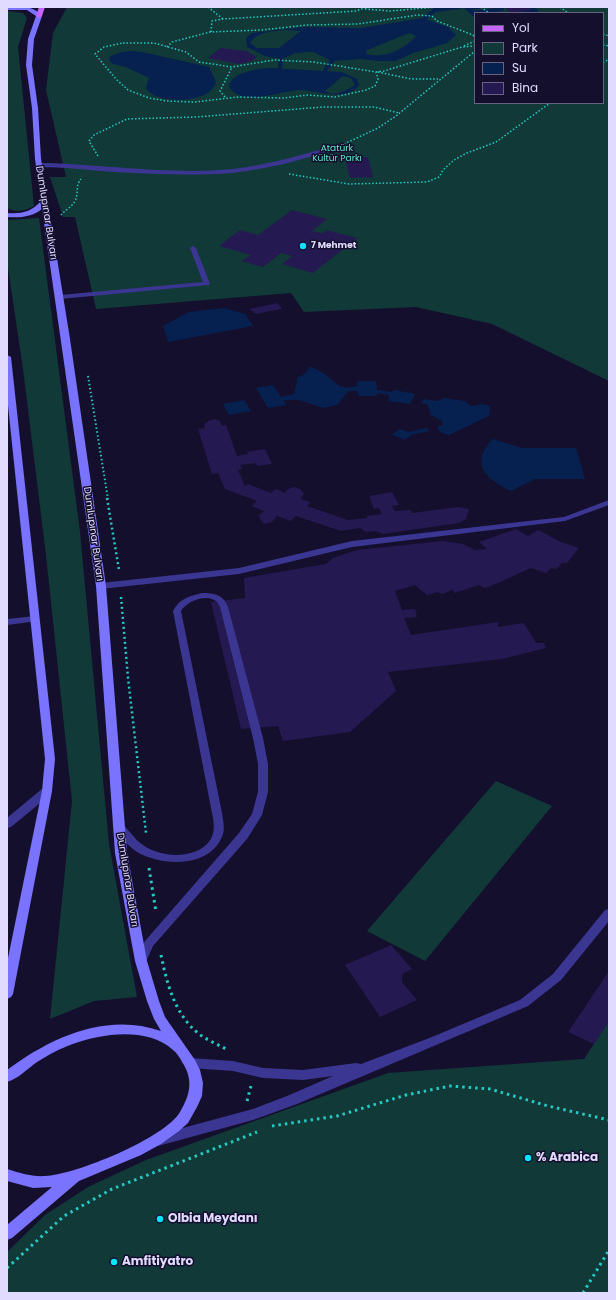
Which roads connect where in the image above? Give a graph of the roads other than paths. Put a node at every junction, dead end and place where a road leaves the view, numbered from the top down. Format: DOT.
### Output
graph roads {
  1 [pos="42,7"];
  2 [pos="7,8"];
  3 [pos="39,16"];
  4 [pos="334,148"];
  5 [pos="38,166"];
  6 [pos="43,203"];
  7 [pos="7,215"];
  8 [pos="193,248"];
  9 [pos="60,297"];
  10 [pos="7,357"];
  11 [pos="609,502"];
  12 [pos="100,586"];
  13 [pos="35,619"];
  14 [pos="7,622"];
  15 [pos="47,791"];
  16 [pos="7,824"];
  17 [pos="119,828"];
  18 [pos="609,913"];
  19 [pos="141,961"];
  20 [pos="7,994"];
  21 [pos="178,1046"];
  22 [pos="190,1063"];
  23 [pos="368,1067"];
  24 [pos="7,1077"];
  25 [pos="154,1141"];
  26 [pos="7,1176"];
  27 [pos="75,1178"];
  28 [pos="7,1234"];
  1 -- 3 [label="main road"];
  2 -- 3 [label="main road"];
  3 -- 5 [label="main road, Dumlupınar Bulvarı"];
  4 -- 5 [label="lane"];
  5 -- 6 [label="main road, Dumlupınar Bulvarı"];
  6 -- 7 [label="main road"];
  6 -- 9 [label="main road, Dumlupınar Bulvarı"];
  8 -- 9 [label="lane"];
  9 -- 12 [label="main road, Dumlupınar Bulvarı"];
  10 -- 13 [label="main road"];
  11 -- 12 [label="lane"];
  12 -- 17 [label="main road, Dumlupınar Bulvarı"];
  13 -- 14 [label="lane"];
  13 -- 15 [label="main road"];
  15 -- 16 [label="street"];
  15 -- 20 [label="main road"];
  17 -- 19 [label="main road, Dumlupınar Bulvarı"];
  17 -- 19 [label="lane"];
  18 -- 23 [label="street"];
  19 -- 21 [label="main road, Dumlupınar Bulvarı"];
  21 -- 22 [label="main road, Dumlupınar Bulvarı"];
  21 -- 24 [label="main road"];
  22 -- 23 [label="street"];
  22 -- 25 [label="main road, Dumlupınar Bulvarı"];
  23 -- 25 [label="street"];
  25 -- 27 [label="main road, Dumlupınar Bulvarı"];
  26 -- 27 [label="main road"];
  27 -- 28 [label="main road"];
}
